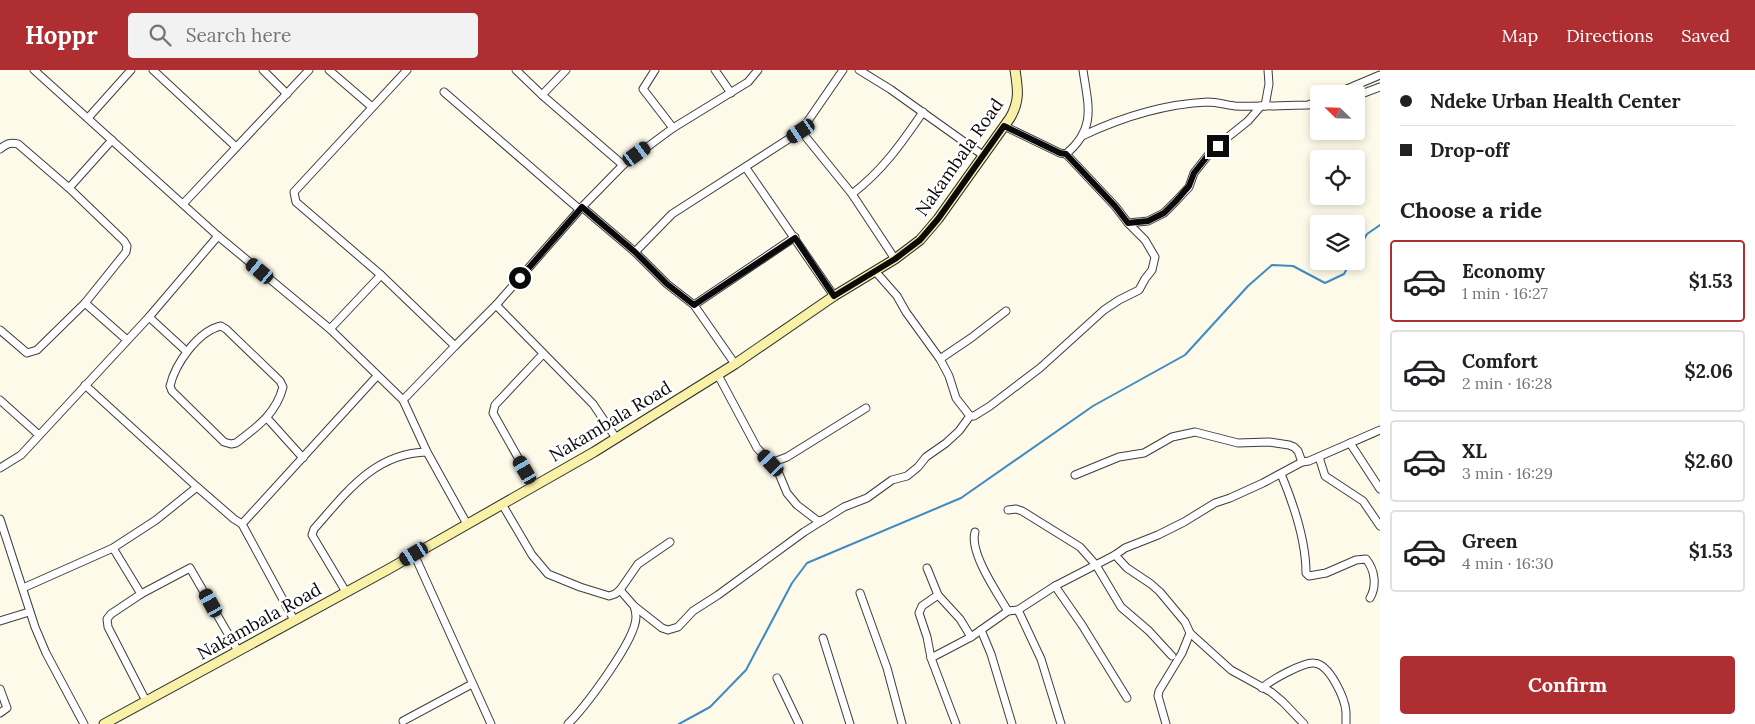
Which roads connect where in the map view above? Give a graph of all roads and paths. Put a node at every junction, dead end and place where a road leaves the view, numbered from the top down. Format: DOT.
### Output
graph roads {
  1 [pos="34,70"];
  2 [pos="132,70"];
  3 [pos="153,70"];
  4 [pos="263,70"];
  5 [pos="309,70"];
  6 [pos="329,70"];
  7 [pos="407,70"];
  8 [pos="516,70"];
  9 [pos="566,70"];
  10 [pos="655,70"];
  11 [pos="715,70"];
  12 [pos="758,70"];
  13 [pos="843,70"];
  14 [pos="859,70"];
  15 [pos="1015,70"];
  16 [pos="1083,70"];
  17 [pos="1268,70"];
  18 [pos="1380,75"];
  19 [pos="1356,85"];
  20 [pos="1380,87"];
  21 [pos="444,92"];
  22 [pos="731,93"];
  23 [pos="1365,93"];
  24 [pos="288,94"];
  25 [pos="542,95"];
  26 [pos="1310,104"];
  27 [pos="1263,106"];
  28 [pos="372,107"];
  29 [pos="923,112"];
  30 [pos="88,118"];
  31 [pos="1004,126"];
  32 [pos="673,128"];
  33 [pos="801,131"];
  34 [pos="1082,136"];
  35 [pos="112,140"];
  36 [pos="236,147"];
  37 [pos="0,149"];
  38 [pos="1066,154"];
  39 [pos="984,156"];
  40 [pos="623,165"];
  41 [pos="746,168"];
  42 [pos="69,188"];
  43 [pos="852,194"];
  44 [pos="183,204"];
  45 [pos="581,208"];
  46 [pos="1128,223"];
  47 [pos="218,236"];
  48 [pos="795,238"];
  49 [pos="635,252"];
  50 [pos="895,259"];
  51 [pos="875,271"];
  52 [pos="381,275"];
  53 [pos="834,296"];
  54 [pos="85,303"];
  55 [pos="496,305"];
  56 [pos="694,305"];
  57 [pos="1006,311"];
  58 [pos="149,317"];
  59 [pos="330,329"];
  60 [pos="0,330"];
  61 [pos="127,340"];
  62 [pos="455,346"];
  63 [pos="186,351"];
  64 [pos="544,354"];
  65 [pos="940,359"];
  66 [pos="735,364"];
  67 [pos="718,375"];
  68 [pos="377,376"];
  69 [pos="85,385"];
  70 [pos="0,400"];
  71 [pos="403,400"];
  72 [pos="866,408"];
  73 [pos="970,416"];
  74 [pos="268,418"];
  75 [pos="1380,430"];
  76 [pos="39,435"];
  77 [pos="616,438"];
  78 [pos="1350,443"];
  79 [pos="427,452"];
  80 [pos="1319,456"];
  81 [pos="303,458"];
  82 [pos="1302,462"];
  83 [pos="771,463"];
  84 [pos="0,468"];
  85 [pos="1281,474"];
  86 [pos="1075,475"];
  87 [pos="534,486"];
  88 [pos="197,487"];
  89 [pos="1380,489"];
  90 [pos="502,504"];
  91 [pos="1008,510"];
  92 [pos="0,519"];
  93 [pos="823,520"];
  94 [pos="242,524"];
  95 [pos="467,524"];
  96 [pos="1380,526"];
  97 [pos="975,532"];
  98 [pos="670,542"];
  99 [pos="113,548"];
  100 [pos="414,554"];
  101 [pos="1115,555"];
  102 [pos="1096,565"];
  103 [pos="927,568"];
  104 [pos="1055,586"];
  105 [pos="23,588"];
  106 [pos="620,590"];
  107 [pos="346,592"];
  108 [pos="860,593"];
  109 [pos="141,594"];
  110 [pos="938,595"];
  111 [pos="1370,598"];
  112 [pos="634,606"];
  113 [pos="1018,610"];
  114 [pos="1008,611"];
  115 [pos="29,612"];
  116 [pos="294,620"];
  117 [pos="0,622"];
  118 [pos="981,630"];
  119 [pos="1190,633"];
  120 [pos="971,637"];
  121 [pos="823,638"];
  122 [pos="238,651"];
  123 [pos="1172,656"];
  124 [pos="931,658"];
  125 [pos="777,678"];
  126 [pos="472,684"];
  127 [pos="1262,688"];
  128 [pos="0,689"];
  129 [pos="1127,698"];
  130 [pos="146,701"];
  131 [pos="0,713"];
  132 [pos="403,721"];
  133 [pos="84,724"];
  134 [pos="104,724"];
  135 [pos="491,724"];
  136 [pos="568,724"];
  137 [pos="799,724"];
  138 [pos="850,724"];
  139 [pos="902,724"];
  140 [pos="956,724"];
  141 [pos="1012,724"];
  142 [pos="1062,724"];
  143 [pos="1166,724"];
  144 [pos="1304,724"];
  145 [pos="1346,724"];
  1 -- 30 [label="street"];
  2 -- 30 [label="street"];
  3 -- 36 [label="street"];
  4 -- 24 [label="street"];
  5 -- 24 [label="street"];
  6 -- 28 [label="street"];
  7 -- 28 [label="street"];
  8 -- 25 [label="street"];
  9 -- 25 [label="street"];
  10 -- 32 [label="street"];
  11 -- 22 [label="street"];
  12 -- 22 [label="street"];
  13 -- 33 [label="street"];
  14 -- 29 [label="street"];
  15 -- 31 [label="main road, Nakambala Road"];
  16 -- 34 [label="street"];
  17 -- 27 [label="street"];
  18 -- 19 [label="street"];
  20 -- 23 [label="street"];
  21 -- 45 [label="street"];
  22 -- 32 [label="street"];
  24 -- 36 [label="street"];
  25 -- 40 [label="street"];
  26 -- 27 [label="street"];
  27 -- 34 [label="street"];
  27 -- 46 [label="street"];
  28 -- 52 [label="street"];
  29 -- 39 [label="street"];
  29 -- 43 [label="street"];
  30 -- 35 [label="street"];
  31 -- 38 [label="street"];
  31 -- 39 [label="main road, Nakambala Road"];
  32 -- 40 [label="street"];
  33 -- 41 [label="street"];
  33 -- 43 [label="street"];
  34 -- 38 [label="street"];
  35 -- 42 [label="street"];
  35 -- 44 [label="street"];
  36 -- 44 [label="street"];
  37 -- 42 [label="street"];
  38 -- 46 [label="street"];
  39 -- 50 [label="main road, Nakambala Road"];
  40 -- 45 [label="street"];
  41 -- 48 [label="street"];
  41 -- 49 [label="street"];
  42 -- 54 [label="street"];
  43 -- 50 [label="street"];
  44 -- 47 [label="street"];
  45 -- 49 [label="street"];
  45 -- 55 [label="street"];
  46 -- 73 [label="street"];
  47 -- 58 [label="street"];
  47 -- 59 [label="street"];
  48 -- 53 [label="street"];
  48 -- 56 [label="street"];
  49 -- 56 [label="street"];
  50 -- 51 [label="main road, Nakambala Road"];
  51 -- 53 [label="main road, Nakambala Road"];
  51 -- 65 [label="street"];
  52 -- 59 [label="street"];
  52 -- 62 [label="street"];
  53 -- 66 [label="main road, Nakambala Road"];
  54 -- 60 [label="street"];
  54 -- 61 [label="street"];
  55 -- 62 [label="street"];
  55 -- 64 [label="street"];
  56 -- 66 [label="street"];
  57 -- 65 [label="street"];
  58 -- 61 [label="street"];
  58 -- 63 [label="street"];
  59 -- 68 [label="street"];
  61 -- 69 [label="street"];
  62 -- 71 [label="street"];
  63 -- 74 [label="street"];
  63 -- 74 [label="street"];
  64 -- 77 [label="street"];
  64 -- 87 [label="street"];
  65 -- 73 [label="street"];
  66 -- 67 [label="main road, Nakambala Road"];
  67 -- 77 [label="main road, Nakambala Road"];
  67 -- 83 [label="street"];
  68 -- 71 [label="street"];
  68 -- 81 [label="street"];
  69 -- 76 [label="street"];
  69 -- 88 [label="street"];
  70 -- 76 [label="street"];
  71 -- 79 [label="street"];
  72 -- 83 [label="street"];
  73 -- 93 [label="street"];
  74 -- 81 [label="street"];
  75 -- 78 [label="street"];
  76 -- 84 [label="street"];
  77 -- 87 [label="main road, Nakambala Road"];
  78 -- 80 [label="street"];
  78 -- 89 [label="street"];
  79 -- 95 [label="street"];
  79 -- 107 [label="street"];
  80 -- 82 [label="street"];
  80 -- 96 [label="street"];
  81 -- 94 [label="street"];
  82 -- 85 [label="street"];
  82 -- 86 [label="street"];
  83 -- 93 [label="street"];
  85 -- 101 [label="street"];
  85 -- 111 [label="street"];
  87 -- 90 [label="main road, Nakambala Road"];
  88 -- 94 [label="street"];
  88 -- 99 [label="street"];
  90 -- 95 [label="main road, Nakambala Road"];
  90 -- 106 [label="street"];
  91 -- 102 [label="street"];
  92 -- 105 [label="street"];
  93 -- 112 [label="street"];
  94 -- 116 [label="street"];
  95 -- 100 [label="main road, Nakambala Road"];
  97 -- 114 [label="street"];
  98 -- 106 [label="street"];
  99 -- 105 [label="street"];
  99 -- 109 [label="street"];
  100 -- 107 [label="main road, Nakambala Road"];
  100 -- 126 [label="street"];
  101 -- 102 [label="street"];
  101 -- 119 [label="street"];
  102 -- 104 [label="street"];
  102 -- 123 [label="street"];
  103 -- 110 [label="street"];
  104 -- 113 [label="street"];
  104 -- 129 [label="street"];
  105 -- 115 [label="street"];
  106 -- 112 [label="street"];
  107 -- 116 [label="main road, Nakambala Road"];
  108 -- 139 [label="street"];
  109 -- 122 [label="street"];
  109 -- 130 [label="street"];
  110 -- 120 [label="street"];
  110 -- 124 [label="street"];
  112 -- 136 [label="street"];
  113 -- 114 [label="street"];
  113 -- 142 [label="street"];
  114 -- 118 [label="street"];
  115 -- 117 [label="street"];
  115 -- 133 [label="street"];
  116 -- 122 [label="main road, Nakambala Road"];
  118 -- 120 [label="street"];
  118 -- 141 [label="street"];
  119 -- 127 [label="street"];
  119 -- 143 [label="street"];
  120 -- 124 [label="street"];
  121 -- 138 [label="street"];
  122 -- 130 [label="main road, Nakambala Road"];
  124 -- 140 [label="street"];
  125 -- 137 [label="street"];
  126 -- 132 [label="street"];
  126 -- 135 [label="street"];
  127 -- 144 [label="street"];
  127 -- 145 [label="street"];
  128 -- 131 [label="street"];
  130 -- 134 [label="main road, Nakambala Road"];
}
